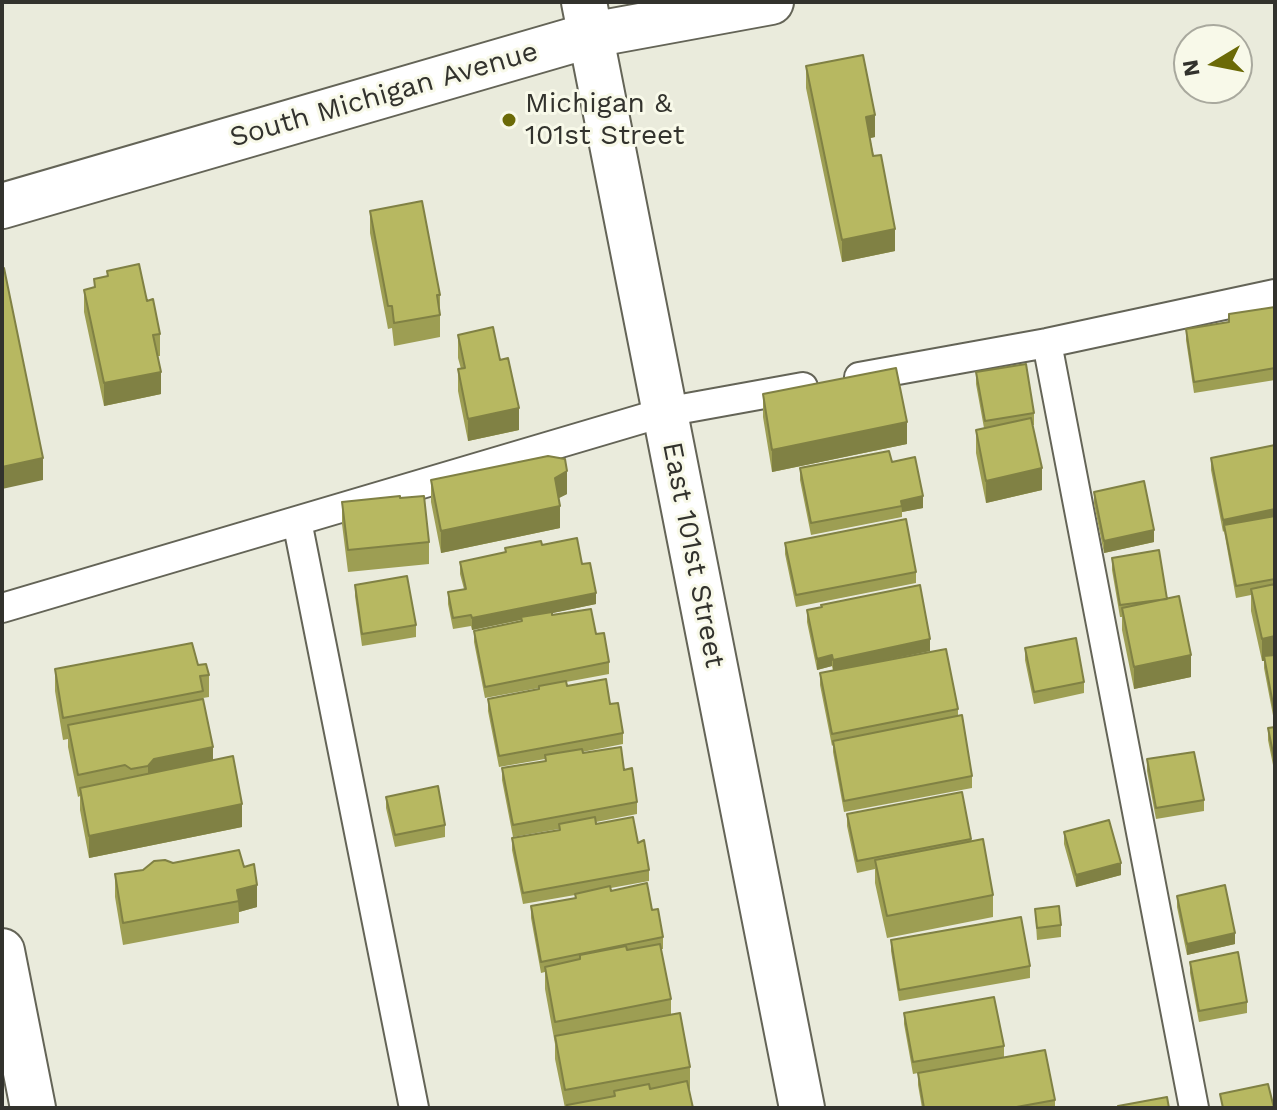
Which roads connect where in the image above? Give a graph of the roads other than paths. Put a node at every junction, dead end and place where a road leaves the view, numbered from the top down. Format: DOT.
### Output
graph roads {
  1 [pos="771,2"];
  2 [pos="587,19"];
  3 [pos="2,206"];
  4 [pos="1275,294"];
  5 [pos="1047,343"];
  6 [pos="665,412"];
  7 [pos="297,521"];
  8 [pos="2,608"];
  9 [pos="2,951"];
  10 [pos="33,1108"];
  11 [pos="414,1108"];
  12 [pos="802,1108"];
  13 [pos="1194,1108"];
  1 -- 2 [label="street, South Michigan Avenue"];
  2 -- 3 [label="street, South Michigan Avenue"];
  2 -- 6 [label="street, East 101st Street"];
  4 -- 5 [label="lane"];
  5 -- 6 [label="lane"];
  5 -- 13 [label="lane"];
  6 -- 7 [label="lane"];
  6 -- 12 [label="street, East 101st Street"];
  7 -- 8 [label="lane"];
  7 -- 11 [label="lane"];
  9 -- 10 [label="street"];
}
